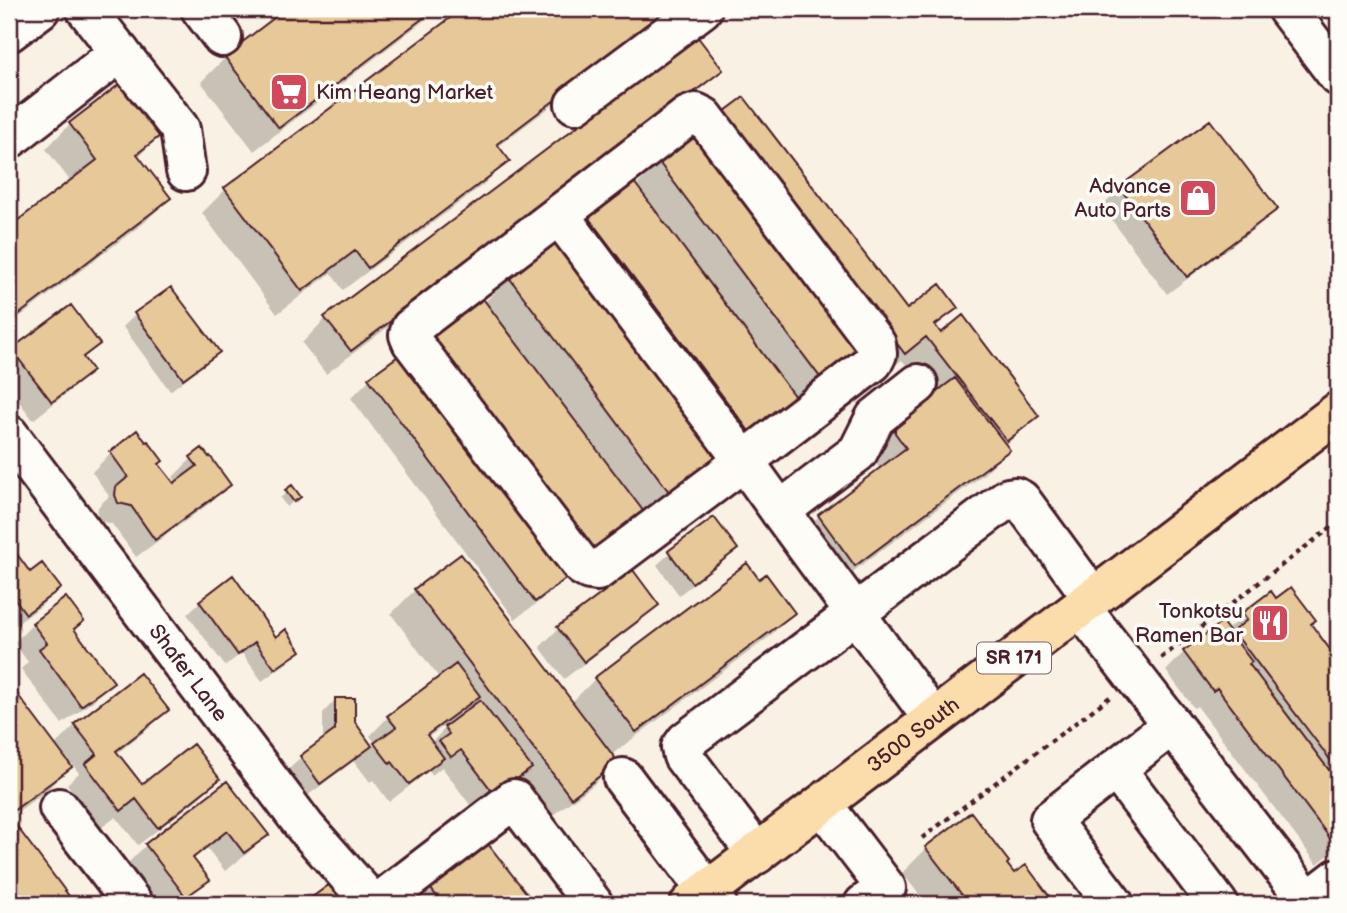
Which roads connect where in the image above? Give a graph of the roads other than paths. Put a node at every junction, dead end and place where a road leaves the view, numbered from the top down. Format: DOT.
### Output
graph roads {
  1 [pos="40,9"];
  2 [pos="86,9"];
  3 [pos="702,9"];
  4 [pos="1287,9"];
  5 [pos="9,32"];
  6 [pos="120,52"];
  7 [pos="1338,76"];
  8 [pos="575,104"];
  9 [pos="9,139"];
  10 [pos="186,171"];
  11 [pos="559,215"];
  12 [pos="918,384"];
  13 [pos="1338,412"];
  14 [pos="9,435"];
  15 [pos="744,461"];
  16 [pos="780,511"];
  17 [pos="1087,603"];
  18 [pos="855,613"];
  19 [pos="933,719"];
  20 [pos="1172,725"];
  21 [pos="1116,769"];
  22 [pos="623,778"];
  23 [pos="822,804"];
  24 [pos="59,808"];
  25 [pos="757,854"];
  26 [pos="1338,878"];
  27 [pos="705,900"];
  28 [pos="1306,903"];
  29 [pos="133,904"];
  30 [pos="375,904"];
  31 [pos="593,904"];
  32 [pos="864,904"];
  33 [pos="1115,904"];
  34 [pos="1219,904"];
  1 -- 5 [label="street"];
  2 -- 6 [label="street"];
  3 -- 8 [label="street"];
  4 -- 7 [label="street"];
  6 -- 9 [label="street"];
  6 -- 10 [label="street"];
  11 -- 15 [label="street"];
  11 -- 15 [label="street"];
  11 -- 15 [label="street"];
  12 -- 16 [label="street"];
  13 -- 17 [label="main road, 3500 South / SR 171"];
  14 -- 30 [label="street, Shafer Lane"];
  15 -- 16 [label="street"];
  16 -- 18 [label="street"];
  17 -- 18 [label="street"];
  17 -- 19 [label="main road, 3500 South / SR 171"];
  17 -- 20 [label="street"];
  18 -- 19 [label="street"];
  18 -- 25 [label="street"];
  19 -- 23 [label="main road, 3500 South / SR 171"];
  20 -- 21 [label="street"];
  20 -- 28 [label="street"];
  21 -- 33 [label="street"];
  21 -- 34 [label="street"];
  22 -- 27 [label="street"];
  23 -- 25 [label="main road, 3500 South / SR 171"];
  23 -- 32 [label="street"];
  24 -- 29 [label="street"];
  25 -- 27 [label="main road, 3500 South / SR 171"];
  26 -- 28 [label="street"];
  30 -- 31 [label="street"];
}
